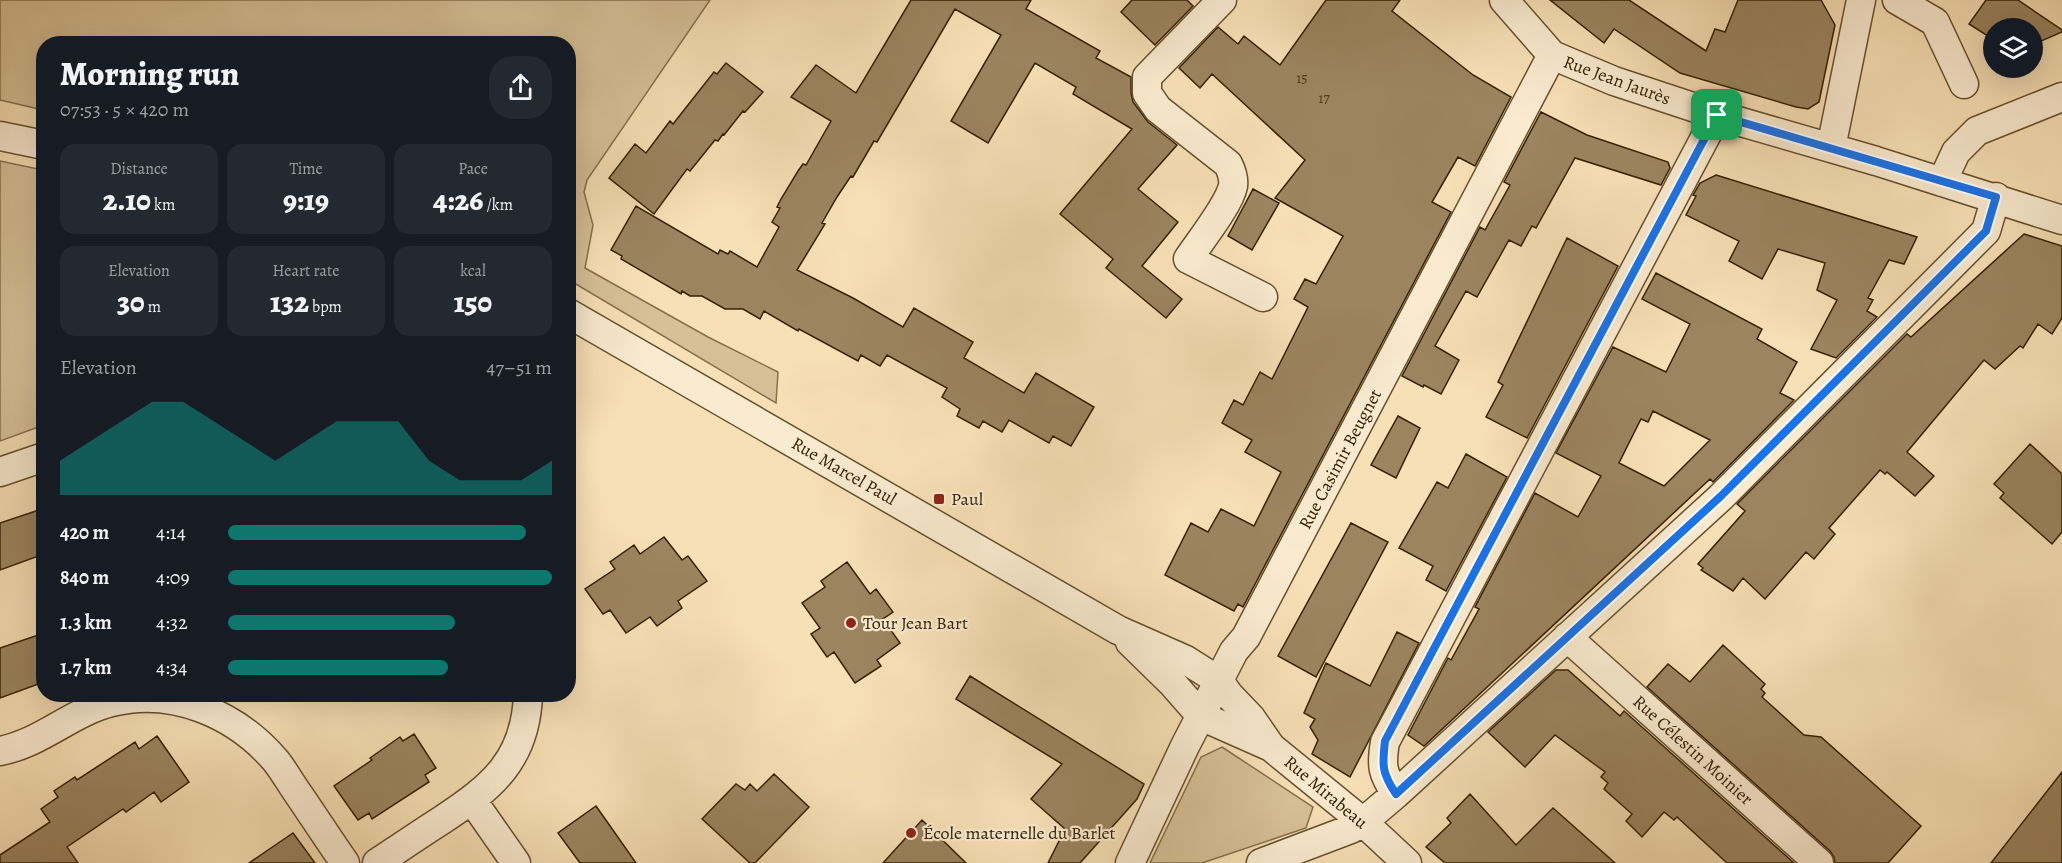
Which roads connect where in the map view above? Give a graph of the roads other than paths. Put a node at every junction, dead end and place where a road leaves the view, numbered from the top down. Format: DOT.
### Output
graph roads {
  1 [pos="1222,0"];
  2 [pos="1504,0"];
  3 [pos="1861,0"];
  4 [pos="1898,0"];
  5 [pos="1552,55"];
  6 [pos="1964,84"];
  7 [pos="2062,97"];
  8 [pos="1717,115"];
  9 [pos="0,136"];
  10 [pos="36,143"];
  11 [pos="1831,148"];
  12 [pos="1942,182"];
  13 [pos="1996,197"];
  14 [pos="2062,220"];
  15 [pos="1263,297"];
  16 [pos="576,318"];
  17 [pos="36,460"];
  18 [pos="0,472"];
  19 [pos="1118,630"];
  20 [pos="1568,637"];
  21 [pos="1220,681"];
  22 [pos="112,702"];
  23 [pos="176,702"];
  24 [pos="527,702"];
  25 [pos="1201,716"];
  26 [pos="1270,747"];
  27 [pos="0,751"];
  28 [pos="1396,794"];
  29 [pos="472,800"];
  30 [pos="1363,822"];
  31 [pos="345,863"];
  32 [pos="376,863"];
  33 [pos="516,863"];
  34 [pos="1130,863"];
  35 [pos="1261,863"];
  36 [pos="1407,863"];
  37 [pos="1819,863"];
  1 -- 15 [label="street"];
  2 -- 5 [label="street, Rue Jean Jaurès"];
  3 -- 11 [label="street"];
  4 -- 6 [label="street"];
  5 -- 8 [label="street, Rue Jean Jaurès"];
  5 -- 21 [label="street, Rue Casimir Beugnet"];
  7 -- 12 [label="street"];
  8 -- 11 [label="street, Rue Jean Jaurès"];
  8 -- 28 [label="street"];
  9 -- 10 [label="street"];
  11 -- 12 [label="street, Rue Jean Jaurès"];
  12 -- 13 [label="street, Rue Jean Jaurès"];
  13 -- 14 [label="street, Rue Jean Jaurès"];
  13 -- 20 [label="street"];
  16 -- 19 [label="street, Rue Marcel Paul"];
  17 -- 18 [label="street"];
  19 -- 21 [label="street, Rue Marcel Paul"];
  19 -- 25 [label="street, Rue Marcel Paul"];
  20 -- 28 [label="street"];
  20 -- 37 [label="street, Rue Célestin Moinier"];
  21 -- 25 [label="street, Rue Casimir Beugnet"];
  21 -- 26 [label="street, Rue Mirabeau"];
  22 -- 27 [label="street"];
  23 -- 31 [label="street"];
  24 -- 29 [label="street"];
  25 -- 26 [label="street, Rue Mirabeau"];
  25 -- 34 [label="street, Rue Casimir Beugnet"];
  26 -- 30 [label="street, Rue Mirabeau"];
  28 -- 30 [label="street"];
  29 -- 32 [label="street"];
  29 -- 33 [label="street"];
  30 -- 35 [label="street"];
  30 -- 36 [label="street, Rue Mirabeau"];
}
